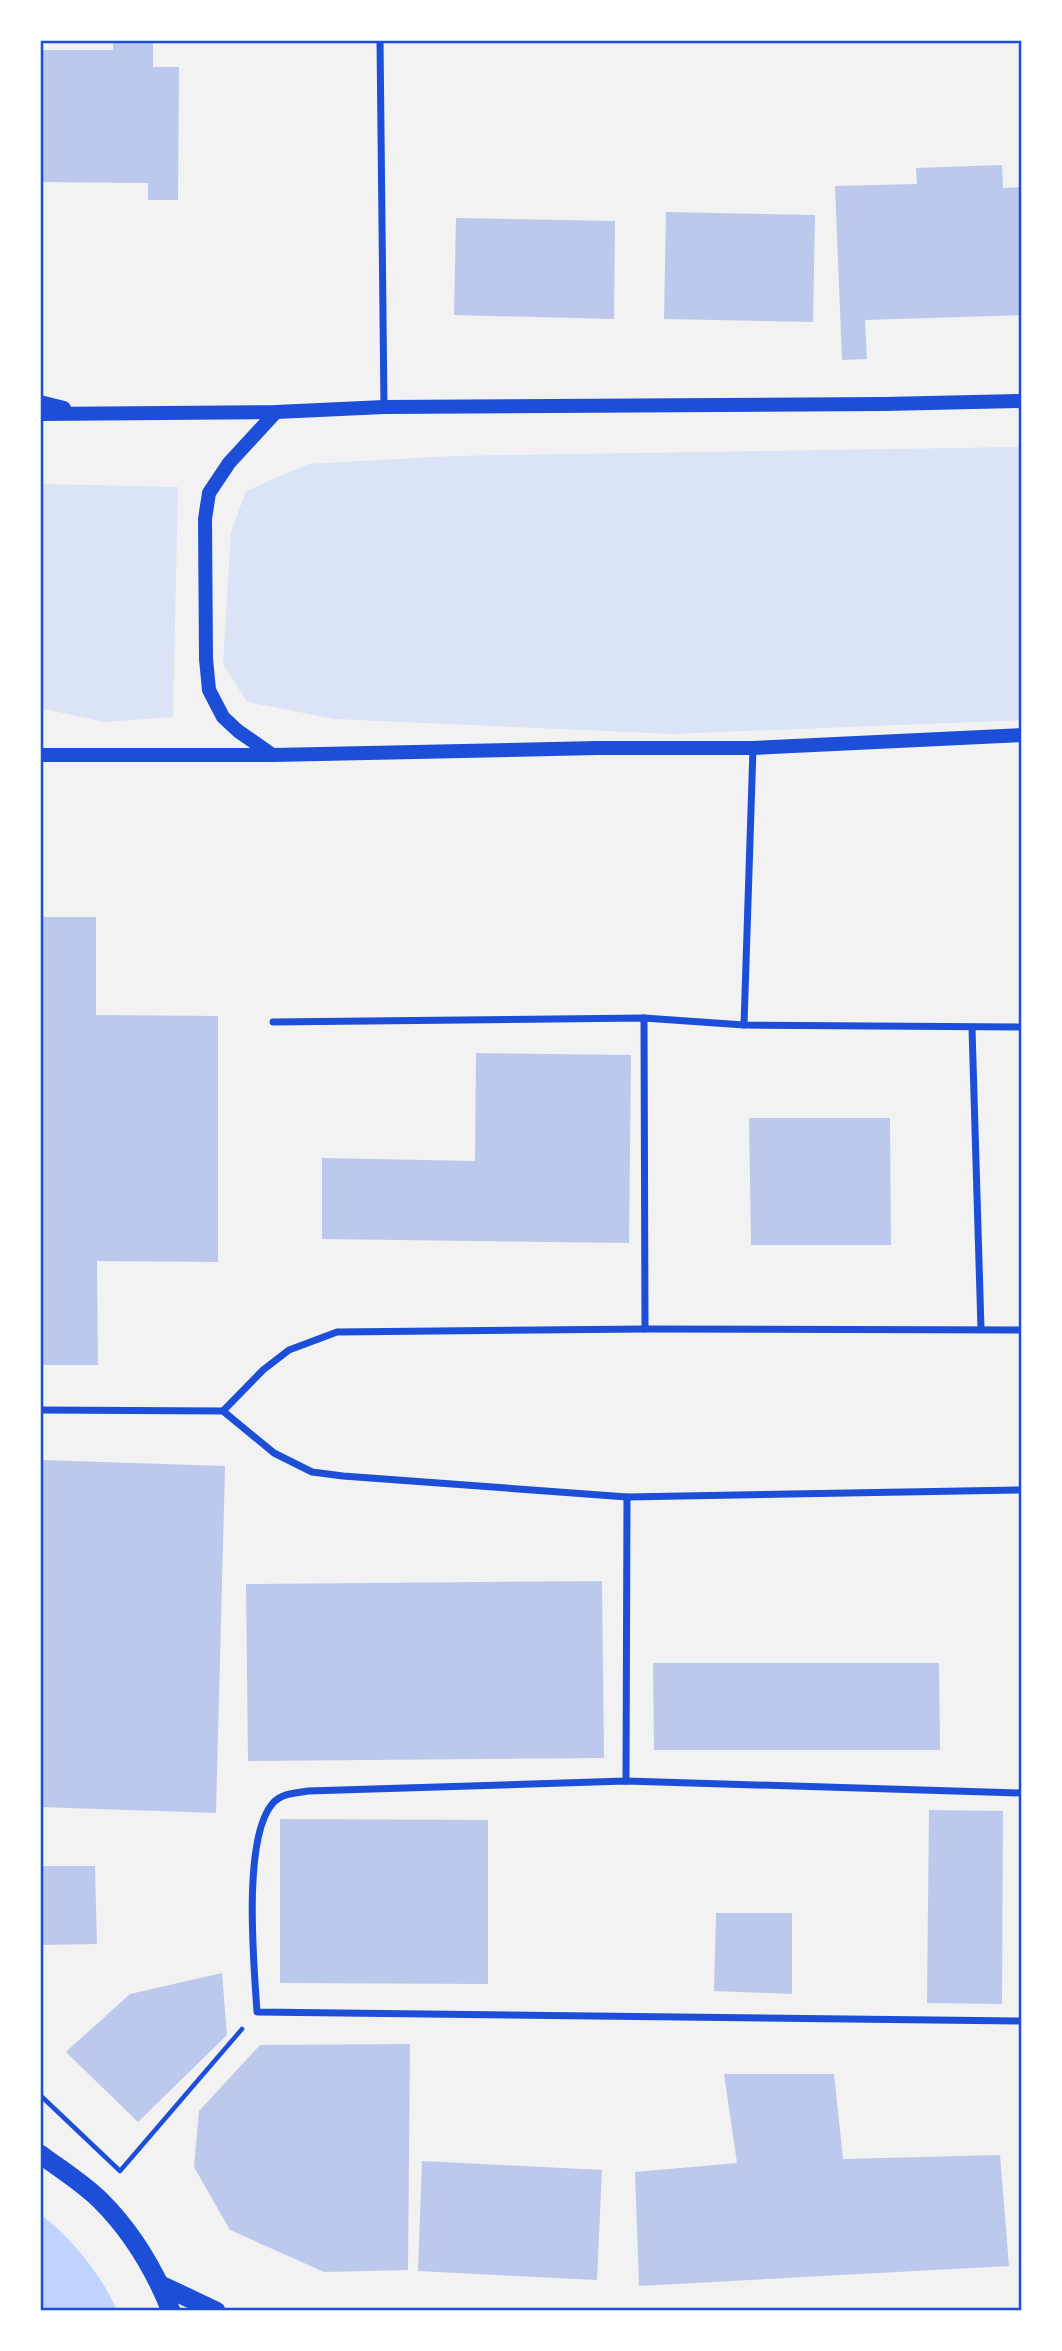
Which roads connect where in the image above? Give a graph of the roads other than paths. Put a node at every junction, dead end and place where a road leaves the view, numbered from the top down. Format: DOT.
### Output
graph roads {
  1 [pos="380,40"];
  2 [pos="40,401"];
  3 [pos="1022,401"];
  4 [pos="384,407"];
  5 [pos="79,412"];
  6 [pos="276,412"];
  7 [pos="40,414"];
  8 [pos="1022,735"];
  9 [pos="752,748"];
  10 [pos="40,755"];
  11 [pos="273,755"];
  12 [pos="644,1018"];
  13 [pos="273,1022"];
  14 [pos="744,1025"];
  15 [pos="1022,1027"];
  16 [pos="972,1028"];
  17 [pos="645,1329"];
  18 [pos="981,1329"];
  19 [pos="1022,1330"];
  20 [pos="40,1410"];
  21 [pos="223,1411"];
  22 [pos="1022,1490"];
  23 [pos="626,1497"];
  24 [pos="626,1781"];
  25 [pos="1022,1793"];
  26 [pos="1022,2021"];
  27 [pos="40,2154"];
  28 [pos="161,2285"];
  29 [pos="171,2311"];
  30 [pos="216,2311"];
  1 -- 4 [label="street"];
  2 -- 5 [label="main road"];
  3 -- 4 [label="main road"];
  4 -- 6 [label="main road"];
  5 -- 6 [label="main road"];
  5 -- 7 [label="main road"];
  6 -- 11 [label="main road"];
  8 -- 9 [label="main road"];
  9 -- 11 [label="main road"];
  9 -- 14 [label="street"];
  10 -- 11 [label="main road"];
  12 -- 13 [label="street"];
  12 -- 14 [label="street"];
  12 -- 17 [label="street"];
  14 -- 16 [label="street"];
  15 -- 16 [label="street"];
  16 -- 18 [label="street"];
  17 -- 18 [label="street"];
  17 -- 21 [label="street"];
  18 -- 19 [label="street"];
  20 -- 21 [label="street"];
  21 -- 23 [label="street"];
  22 -- 23 [label="street"];
  23 -- 24 [label="street"];
  24 -- 25 [label="street"];
  24 -- 26 [label="street"];
  27 -- 28 [label="highway"];
  28 -- 29 [label="highway"];
  28 -- 30 [label="highway"];
}
